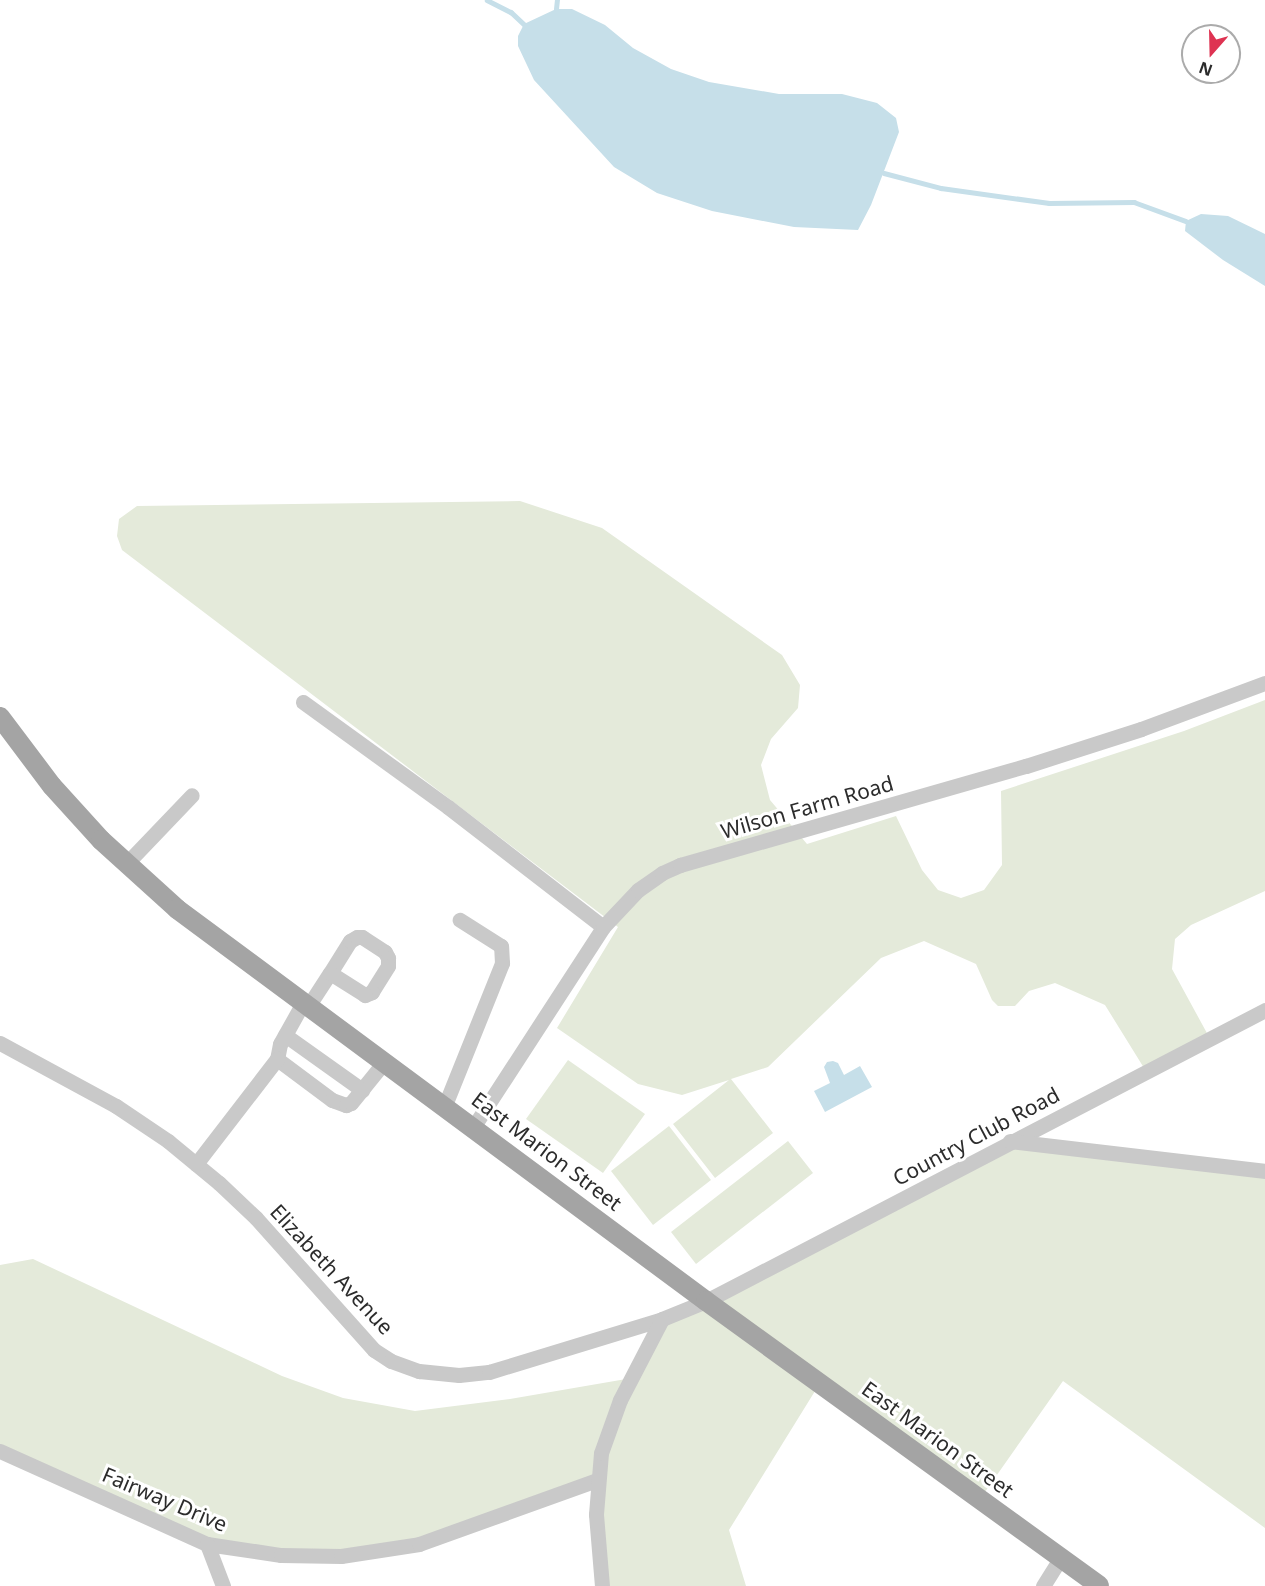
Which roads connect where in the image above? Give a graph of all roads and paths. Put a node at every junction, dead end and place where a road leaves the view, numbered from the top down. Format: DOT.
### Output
graph roads {
  1 [pos="1265,683"];
  2 [pos="303,702"];
  3 [pos="0,717"];
  4 [pos="192,795"];
  5 [pos="126,864"];
  6 [pos="460,920"];
  7 [pos="603,927"];
  8 [pos="330,973"];
  9 [pos="306,1003"];
  10 [pos="1265,1010"];
  11 [pos="285,1035"];
  12 [pos="0,1043"];
  13 [pos="277,1059"];
  14 [pos="386,1061"];
  15 [pos="362,1090"];
  16 [pos="445,1105"];
  17 [pos="474,1126"];
  18 [pos="1010,1141"];
  19 [pos="196,1164"];
  20 [pos="1265,1171"];
  21 [pos="706,1300"];
  22 [pos="662,1319"];
  23 [pos="0,1450"];
  24 [pos="597,1480"];
  25 [pos="207,1544"];
  26 [pos="1061,1557"];
  27 [pos="224,1586"];
  28 [pos="602,1586"];
  29 [pos="1043,1586"];
  30 [pos="1099,1586"];
  1 -- 7 [label="street, Wilson Farm Road"];
  2 -- 7 [label="street"];
  3 -- 5 [label="main road, East Marion Street"];
  4 -- 5 [label="street"];
  5 -- 9 [label="main road, East Marion Street"];
  6 -- 16 [label="street"];
  7 -- 17 [label="street, Wilson Farm Road"];
  8 -- 9 [label="street"];
  9 -- 11 [label="street"];
  9 -- 14 [label="main road, East Marion Street"];
  10 -- 18 [label="street, Country Club Road"];
  11 -- 13 [label="street"];
  11 -- 15 [label="street"];
  12 -- 19 [label="street, Elizabeth Avenue"];
  13 -- 15 [label="street"];
  13 -- 19 [label="street"];
  14 -- 15 [label="street"];
  14 -- 16 [label="main road, East Marion Street"];
  16 -- 17 [label="main road, East Marion Street"];
  17 -- 21 [label="main road, East Marion Street"];
  18 -- 20 [label="street"];
  18 -- 21 [label="street, Country Club Road"];
  19 -- 22 [label="street, Elizabeth Avenue"];
  21 -- 22 [label="street, Elizabeth Avenue"];
  21 -- 26 [label="main road, East Marion Street"];
  22 -- 24 [label="street"];
  23 -- 25 [label="street, Fairway Drive"];
  24 -- 25 [label="street, Fairway Drive"];
  24 -- 28 [label="street"];
  25 -- 27 [label="street"];
  26 -- 29 [label="street"];
  26 -- 30 [label="main road, East Marion Street"];
}
